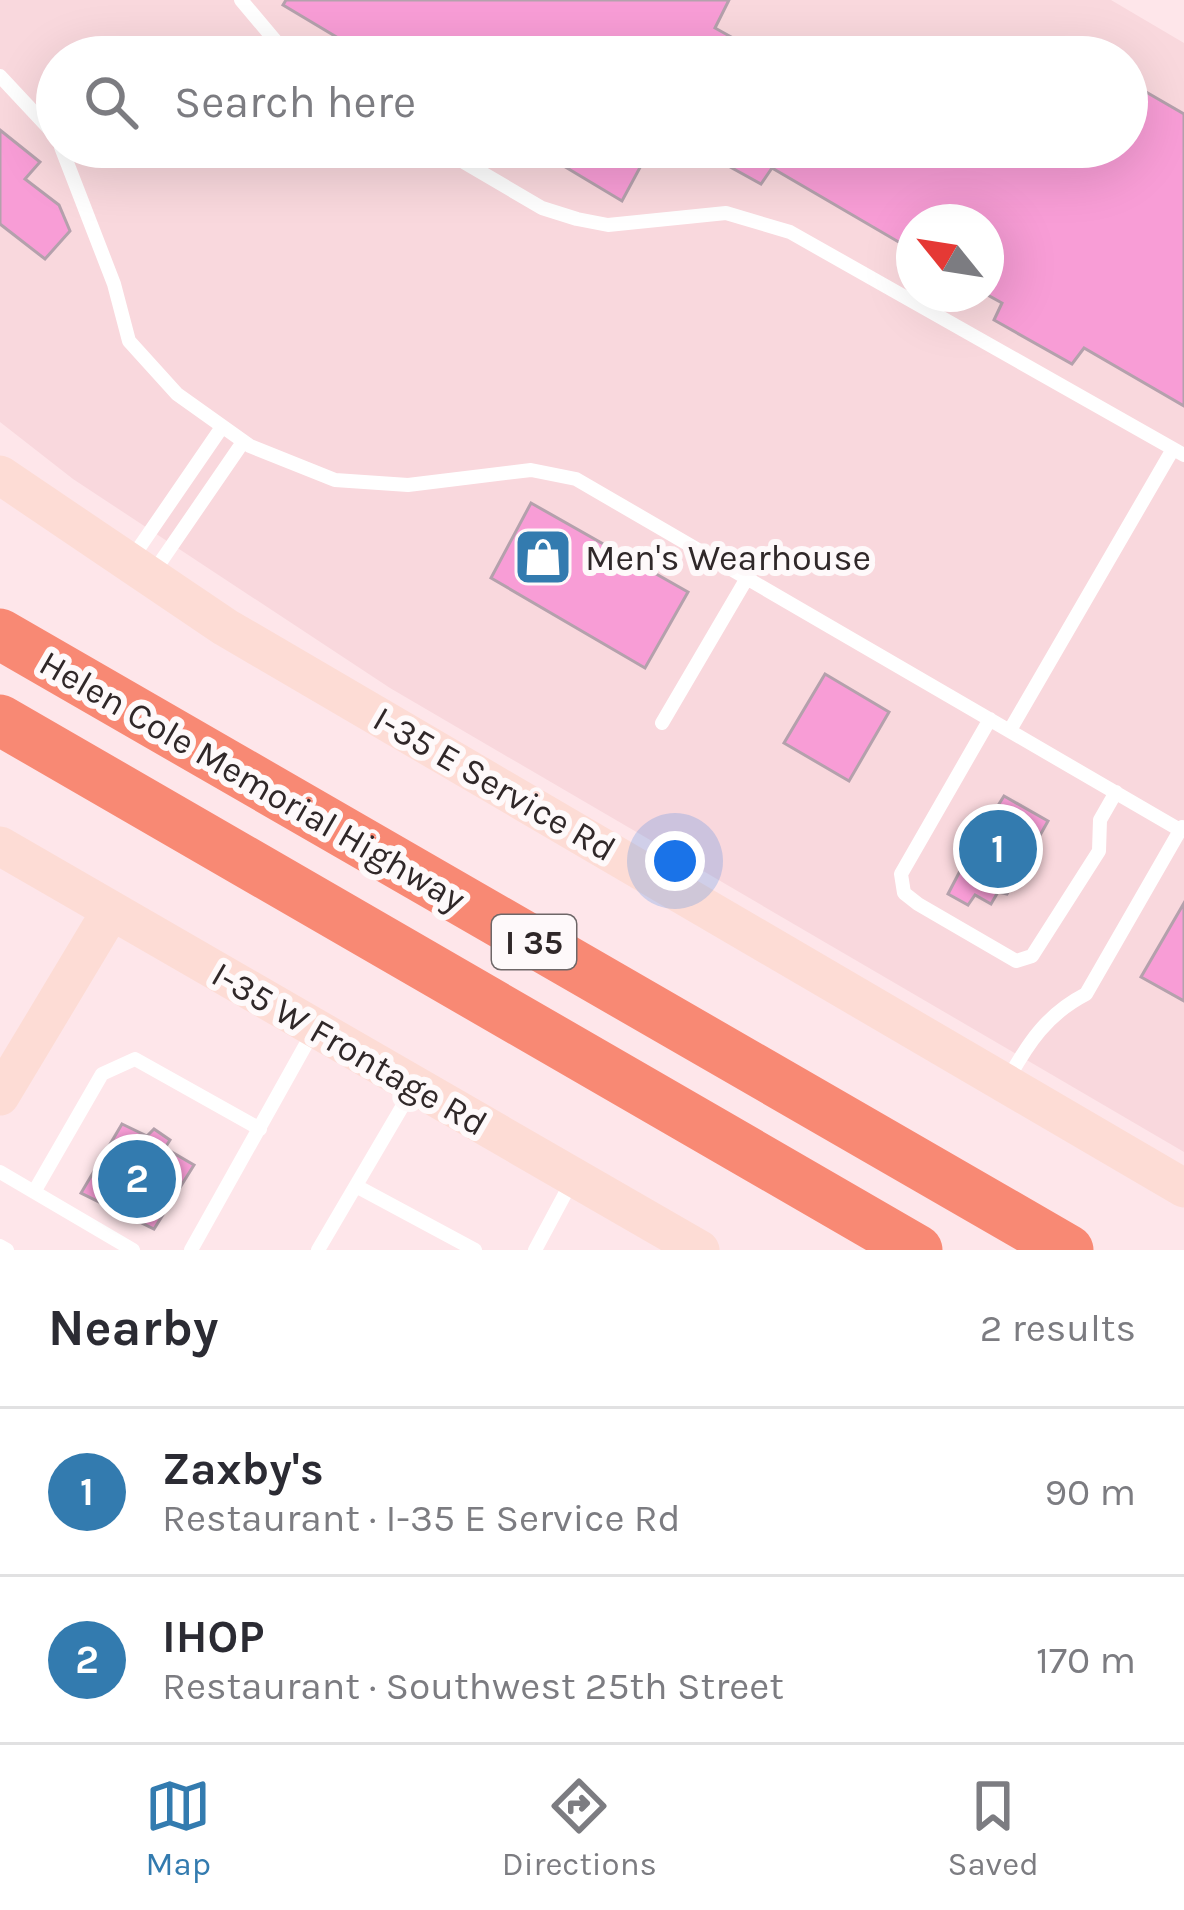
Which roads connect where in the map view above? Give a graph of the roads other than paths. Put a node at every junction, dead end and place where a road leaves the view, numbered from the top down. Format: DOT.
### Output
graph roads {
  1 [pos="241,0"];
  2 [pos="271,36"];
  3 [pos="0,76"];
  4 [pos="36,114"];
  5 [pos="69,168"];
  6 [pos="474,168"];
  7 [pos="222,427"];
  8 [pos="244,442"];
  9 [pos="1179,452"];
  10 [pos="0,475"];
  11 [pos="139,571"];
  12 [pos="747,578"];
  13 [pos="0,634"];
  14 [pos="990,719"];
  15 [pos="0,720"];
  16 [pos="662,723"];
  17 [pos="1010,730"];
  18 [pos="1116,791"];
  19 [pos="1182,827"];
  20 [pos="0,846"];
  21 [pos="111,911"];
  22 [pos="315,1028"];
  23 [pos="1007,1081"];
  24 [pos="415,1086"];
  25 [pos="0,1096"];
  26 [pos="260,1129"];
  27 [pos="0,1172"];
  28 [pos="574,1178"];
  29 [pos="356,1186"];
  30 [pos="1184,1188"];
  31 [pos="34,1192"];
  32 [pos="683,1246"];
  33 [pos="133,1250"];
  34 [pos="191,1250"];
  35 [pos="318,1250"];
  36 [pos="475,1250"];
  37 [pos="535,1250"];
  38 [pos="916,1250"];
  39 [pos="1068,1250"];
  1 -- 2 [label="lane"];
  3 -- 4 [label="lane"];
  5 -- 7 [label="lane"];
  6 -- 9 [label="lane"];
  7 -- 8 [label="lane"];
  7 -- 11 [label="lane"];
  8 -- 11 [label="lane"];
  8 -- 12 [label="lane"];
  9 -- 17 [label="lane"];
  10 -- 11 [label="street, I-35 E Service Rd"];
  11 -- 23 [label="street, I-35 E Service Rd"];
  12 -- 14 [label="lane"];
  12 -- 16 [label="lane"];
  13 -- 39 [label="highway, Helen Cole Memorial Highway / I 35"];
  14 -- 17 [label="lane"];
  14 -- 18 [label="lane"];
  15 -- 38 [label="highway, Helen Cole Memorial Highway / I 35"];
  17 -- 18 [label="lane"];
  18 -- 19 [label="lane"];
  19 -- 23 [label="lane"];
  20 -- 21 [label="street, I-35 W Frontage Rd"];
  21 -- 22 [label="street, I-35 W Frontage Rd"];
  21 -- 25 [label="street"];
  22 -- 24 [label="street, I-35 W Frontage Rd"];
  22 -- 26 [label="lane"];
  23 -- 30 [label="street, I-35 E Service Rd"];
  24 -- 28 [label="street, I-35 W Frontage Rd"];
  24 -- 29 [label="lane"];
  26 -- 31 [label="lane"];
  26 -- 34 [label="lane"];
  27 -- 31 [label="lane"];
  28 -- 32 [label="street, I-35 W Frontage Rd"];
  28 -- 37 [label="lane"];
  29 -- 35 [label="lane"];
  29 -- 36 [label="lane"];
  31 -- 33 [label="lane"];
}
